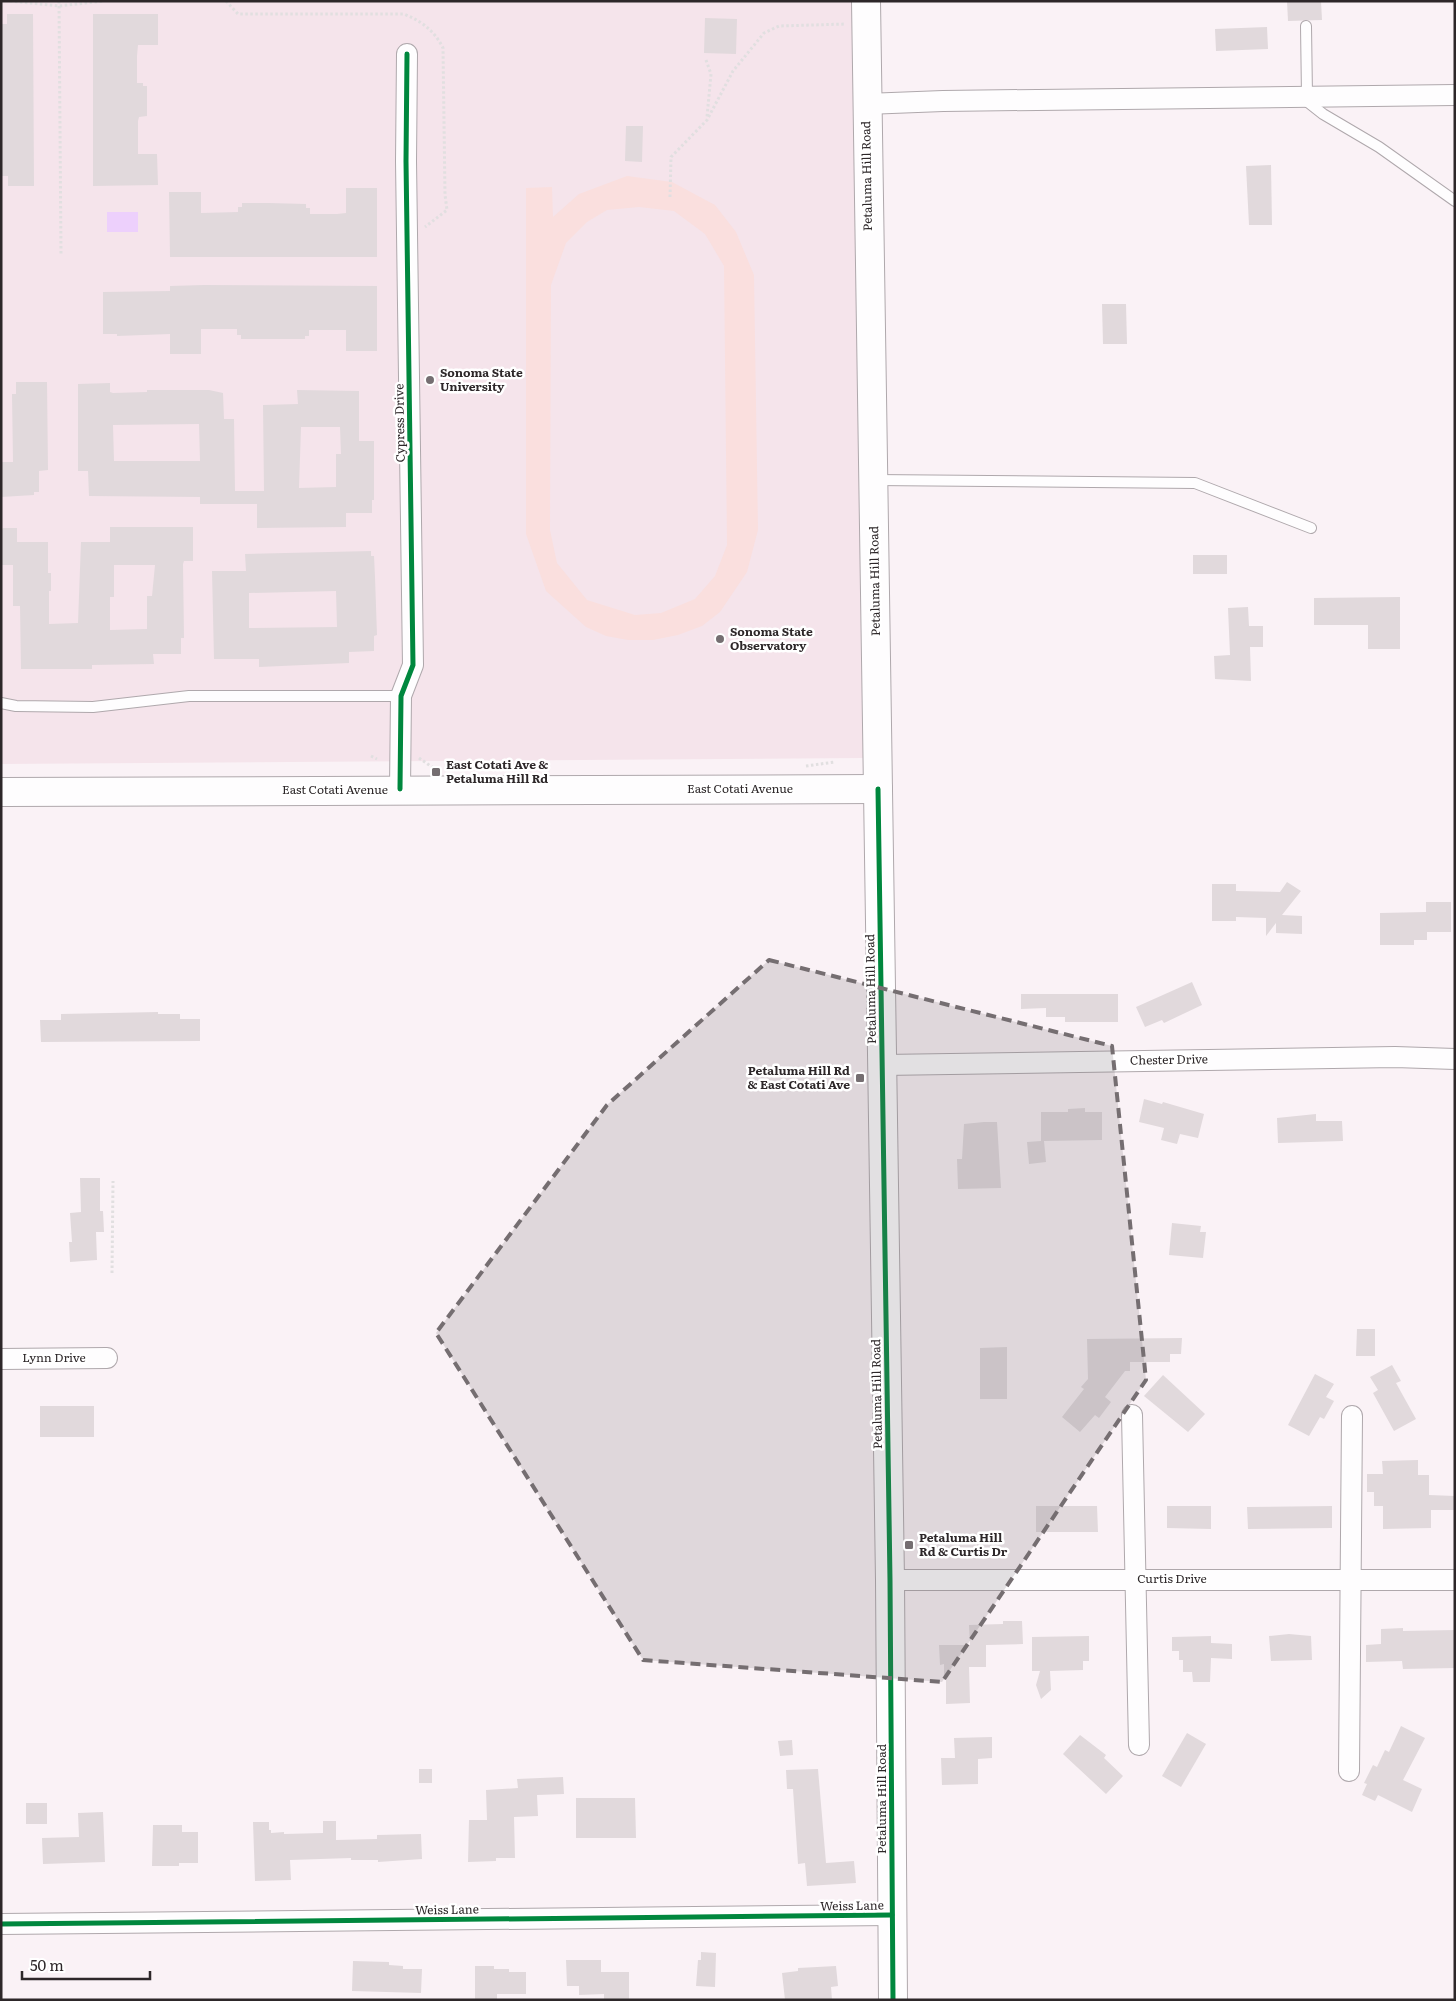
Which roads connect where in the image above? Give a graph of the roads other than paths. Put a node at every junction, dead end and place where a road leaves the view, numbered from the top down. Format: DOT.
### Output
graph roads {
  1 [pos="866,13"];
  2 [pos="1306,26"];
  3 [pos="407,54"];
  4 [pos="1455,95"];
  5 [pos="1304,96"];
  6 [pos="866,104"];
  7 [pos="1455,201"];
  8 [pos="873,480"];
  9 [pos="1311,528"];
  10 [pos="401,696"];
  11 [pos="1,702"];
  12 [pos="878,788"];
  13 [pos="400,789"];
  14 [pos="1,792"];
  15 [pos="1455,1059"];
  16 [pos="882,1065"];
  17 [pos="107,1358"];
  18 [pos="1,1359"];
  19 [pos="1132,1415"];
  20 [pos="1352,1416"];
  21 [pos="1352,1578"];
  22 [pos="1135,1579"];
  23 [pos="890,1580"];
  24 [pos="1455,1580"];
  25 [pos="1139,1745"];
  26 [pos="1349,1771"];
  27 [pos="892,1915"];
  28 [pos="1,1924"];
  29 [pos="893,2000"];
  1 -- 6 [label="main road, Petaluma Hill Road"];
  2 -- 5 [label="lane"];
  3 -- 10 [label="street, Cypress Drive"];
  4 -- 5 [label="street"];
  5 -- 6 [label="street"];
  5 -- 7 [label="lane"];
  6 -- 8 [label="main road, Petaluma Hill Road"];
  8 -- 9 [label="lane"];
  8 -- 12 [label="main road, Petaluma Hill Road"];
  10 -- 11 [label="lane"];
  10 -- 13 [label="street, Cypress Drive"];
  12 -- 13 [label="main road, East Cotati Avenue"];
  12 -- 16 [label="main road, Petaluma Hill Road"];
  13 -- 14 [label="main road, East Cotati Avenue"];
  15 -- 16 [label="street, Chester Drive"];
  16 -- 23 [label="main road, Petaluma Hill Road"];
  17 -- 18 [label="street, Lynn Drive"];
  19 -- 22 [label="street"];
  20 -- 21 [label="street"];
  21 -- 22 [label="street, Curtis Drive"];
  21 -- 24 [label="street, Curtis Drive"];
  21 -- 26 [label="street"];
  22 -- 23 [label="street, Curtis Drive"];
  22 -- 25 [label="street"];
  23 -- 27 [label="main road, Petaluma Hill Road"];
  27 -- 28 [label="street, Weiss Lane"];
  27 -- 29 [label="main road, Petaluma Hill Road"];
}
